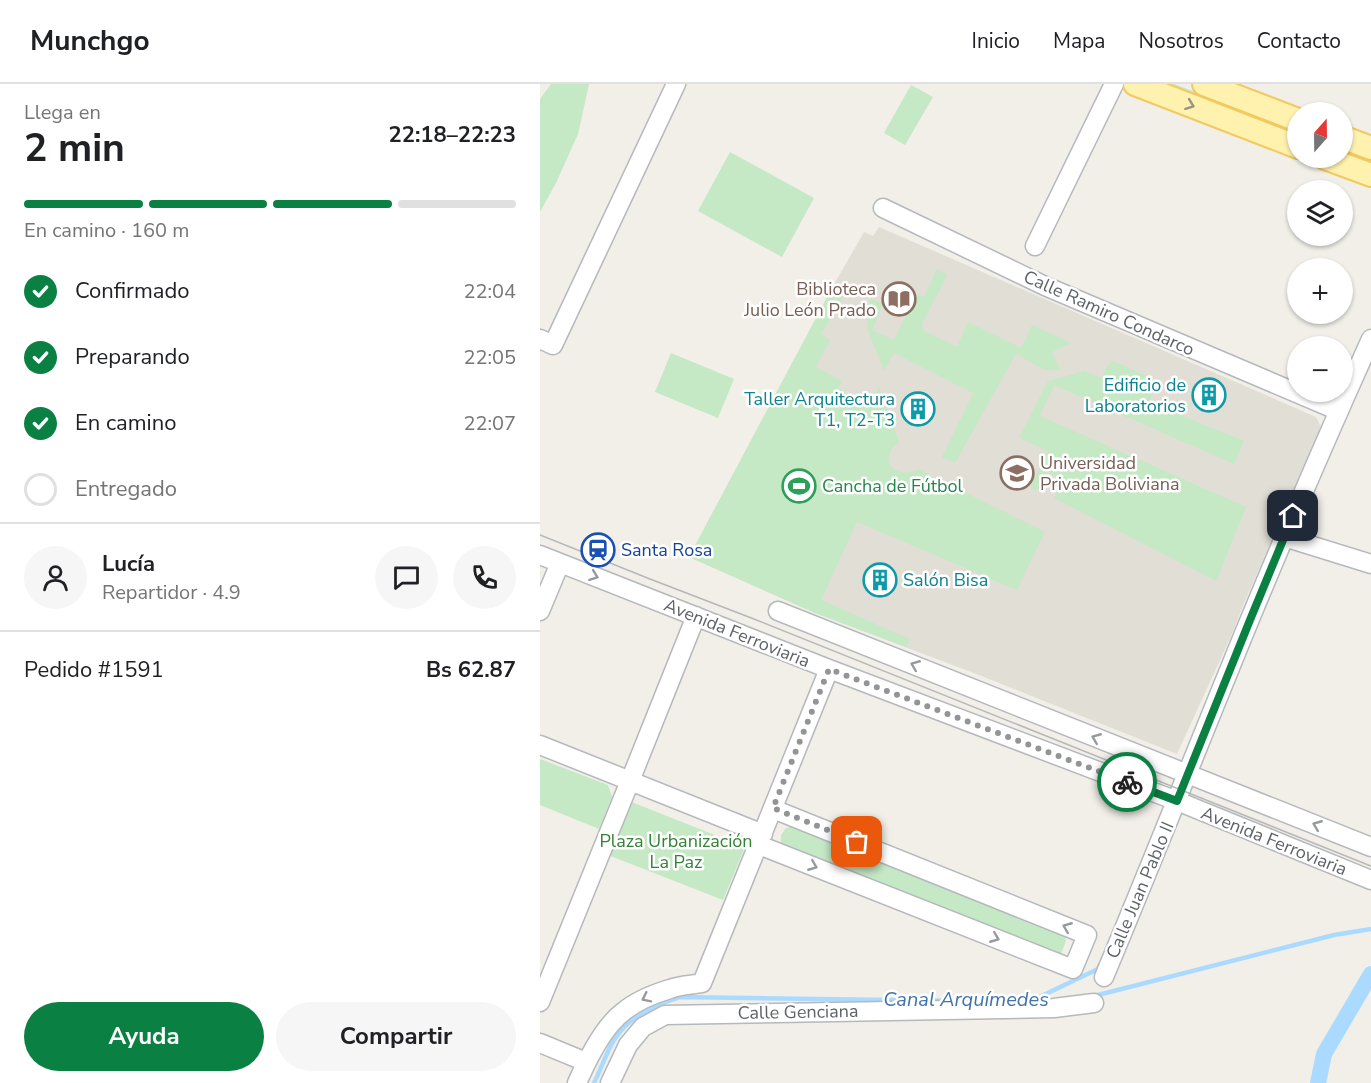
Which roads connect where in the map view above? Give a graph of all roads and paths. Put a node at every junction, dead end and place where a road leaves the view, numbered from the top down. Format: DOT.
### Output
graph roads {
  1 [pos="676,84"];
  2 [pos="1114,84"];
  3 [pos="1135,84"];
  4 [pos="1204,84"];
  5 [pos="1287,116"];
  6 [pos="1353,141"];
  7 [pos="1287,143"];
  8 [pos="1371,148"];
  9 [pos="1352,168"];
  10 [pos="1371,175"];
  11 [pos="882,208"];
  12 [pos="1035,246"];
  13 [pos="1371,339"];
  14 [pos="546,342"];
  15 [pos="1339,411"];
  16 [pos="1284,537"];
  17 [pos="540,555"];
  18 [pos="560,563"];
  19 [pos="1371,564"];
  20 [pos="540,611"];
  21 [pos="778,611"];
  22 [pos="696,616"];
  23 [pos="829,669"];
  24 [pos="540,746"];
  25 [pos="1187,774"];
  26 [pos="630,781"];
  27 [pos="1177,801"];
  28 [pos="773,808"];
  29 [pos="761,839"];
  30 [pos="1371,847"];
  31 [pos="1371,880"];
  32 [pos="1104,976"];
  33 [pos="540,1002"];
  34 [pos="1094,1003"];
  35 [pos="540,1043"];
  36 [pos="586,1062"];
  37 [pos="577,1083"];
  38 [pos="610,1083"];
  1 -- 14 [label="street"];
  2 -- 12 [label="street"];
  3 -- 7 [label="main road, one-way"];
  4 -- 5 [label="main road"];
  6 -- 8 [label="main road"];
  9 -- 10 [label="main road"];
  11 -- 15 [label="street, Calle Ramiro Condarco"];
  13 -- 15 [label="street, Calle Juan Pablo II"];
  15 -- 16 [label="street, Calle Juan Pablo II"];
  16 -- 19 [label="street"];
  16 -- 25 [label="street, Calle Juan Pablo II"];
  17 -- 18 [label="street, Avenida Ferroviaria"];
  18 -- 20 [label="street"];
  18 -- 22 [label="street, Avenida Ferroviaria, one-way"];
  25 -- 21 [label="street, Avenida Ferroviaria, one-way"];
  22 -- 23 [label="street, Avenida Ferroviaria"];
  22 -- 26 [label="street"];
  23 -- 27 [label="street, Avenida Ferroviaria"];
  23 -- 28 [label="street"];
  24 -- 26 [label="street"];
  25 -- 27 [label="street, Calle Juan Pablo II"];
  30 -- 25 [label="street, Avenida Ferroviaria, one-way"];
  26 -- 29 [label="street"];
  26 -- 33 [label="street"];
  27 -- 31 [label="street, Avenida Ferroviaria"];
  27 -- 32 [label="street, Calle Juan Pablo II"];
  28 -- 29 [label="street"];
  29 -- 28 [label="street, one-way"];
  29 -- 36 [label="street, one-way"];
  34 -- 38 [label="street, Calle Genciana"];
  35 -- 36 [label="street"];
  36 -- 37 [label="street"];
}
